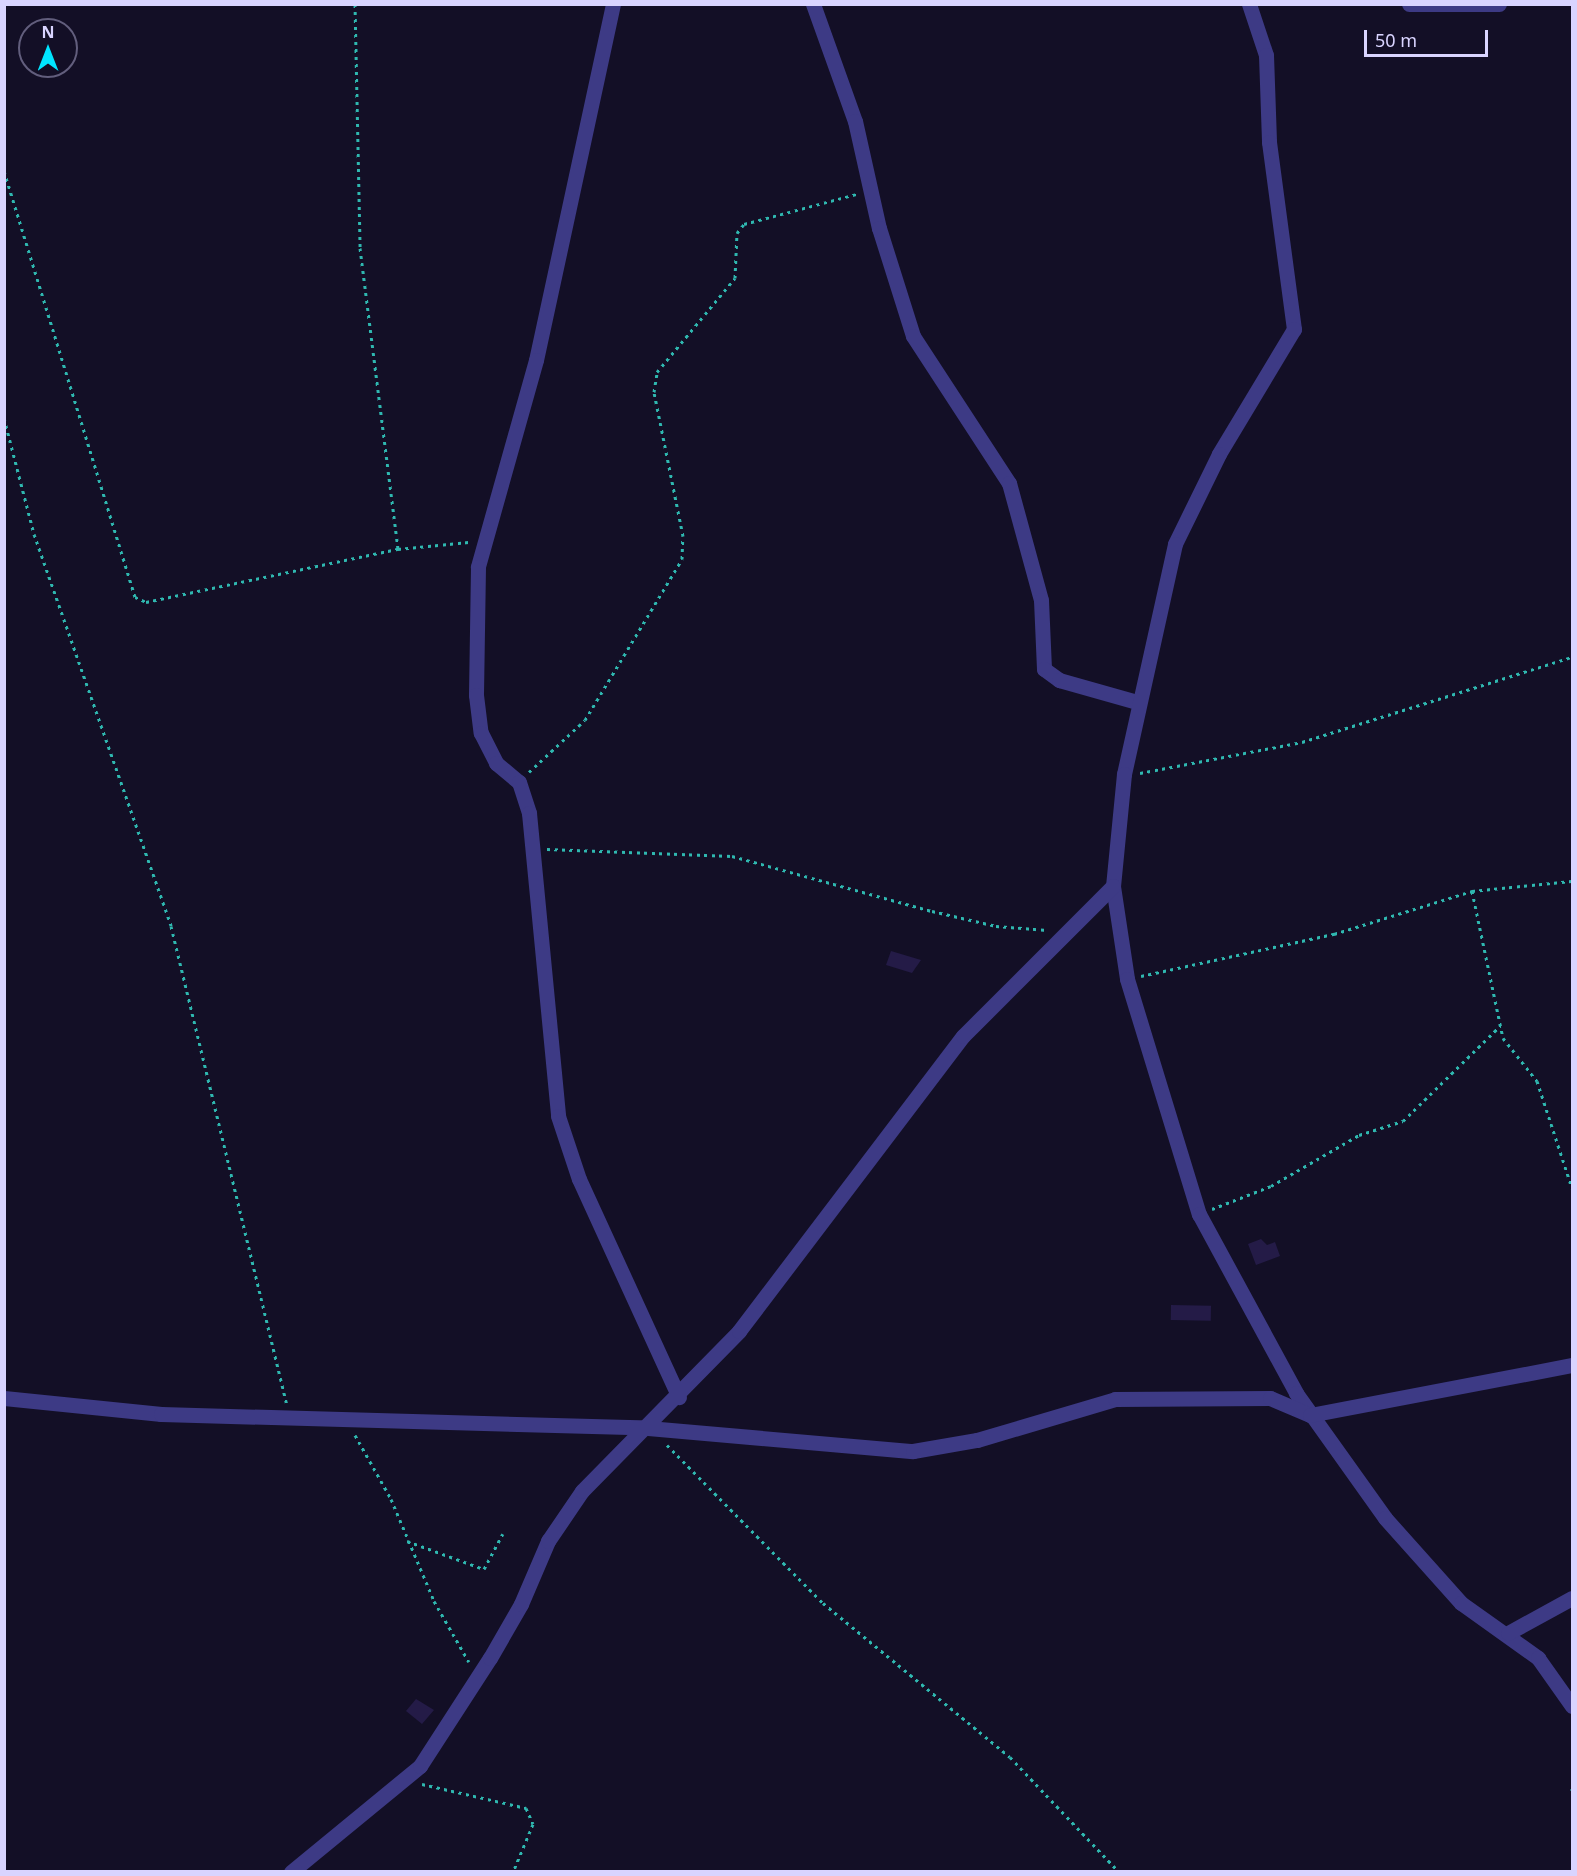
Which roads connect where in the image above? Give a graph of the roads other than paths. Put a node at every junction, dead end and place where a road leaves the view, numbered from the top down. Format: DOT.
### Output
graph roads {
  1 [pos="613,4"];
  2 [pos="813,4"];
  3 [pos="1249,4"];
  4 [pos="1409,4"];
  5 [pos="1499,4"];
  6 [pos="1137,702"];
  7 [pos="1113,886"];
  8 [pos="1572,1365"];
  9 [pos="678,1397"];
  10 [pos="4,1398"];
  11 [pos="1310,1415"];
  12 [pos="648,1428"];
  13 [pos="1572,1598"];
  14 [pos="1508,1633"];
  15 [pos="1572,1706"];
  16 [pos="291,1872"];
  1 -- 9 [label="street"];
  2 -- 6 [label="street"];
  3 -- 6 [label="street"];
  4 -- 5 [label="street"];
  6 -- 7 [label="street"];
  7 -- 9 [label="street"];
  7 -- 11 [label="street"];
  8 -- 11 [label="street"];
  9 -- 12 [label="street"];
  10 -- 12 [label="street"];
  11 -- 12 [label="street"];
  11 -- 14 [label="street"];
  12 -- 16 [label="street"];
  13 -- 14 [label="street"];
  14 -- 15 [label="street"];
}
